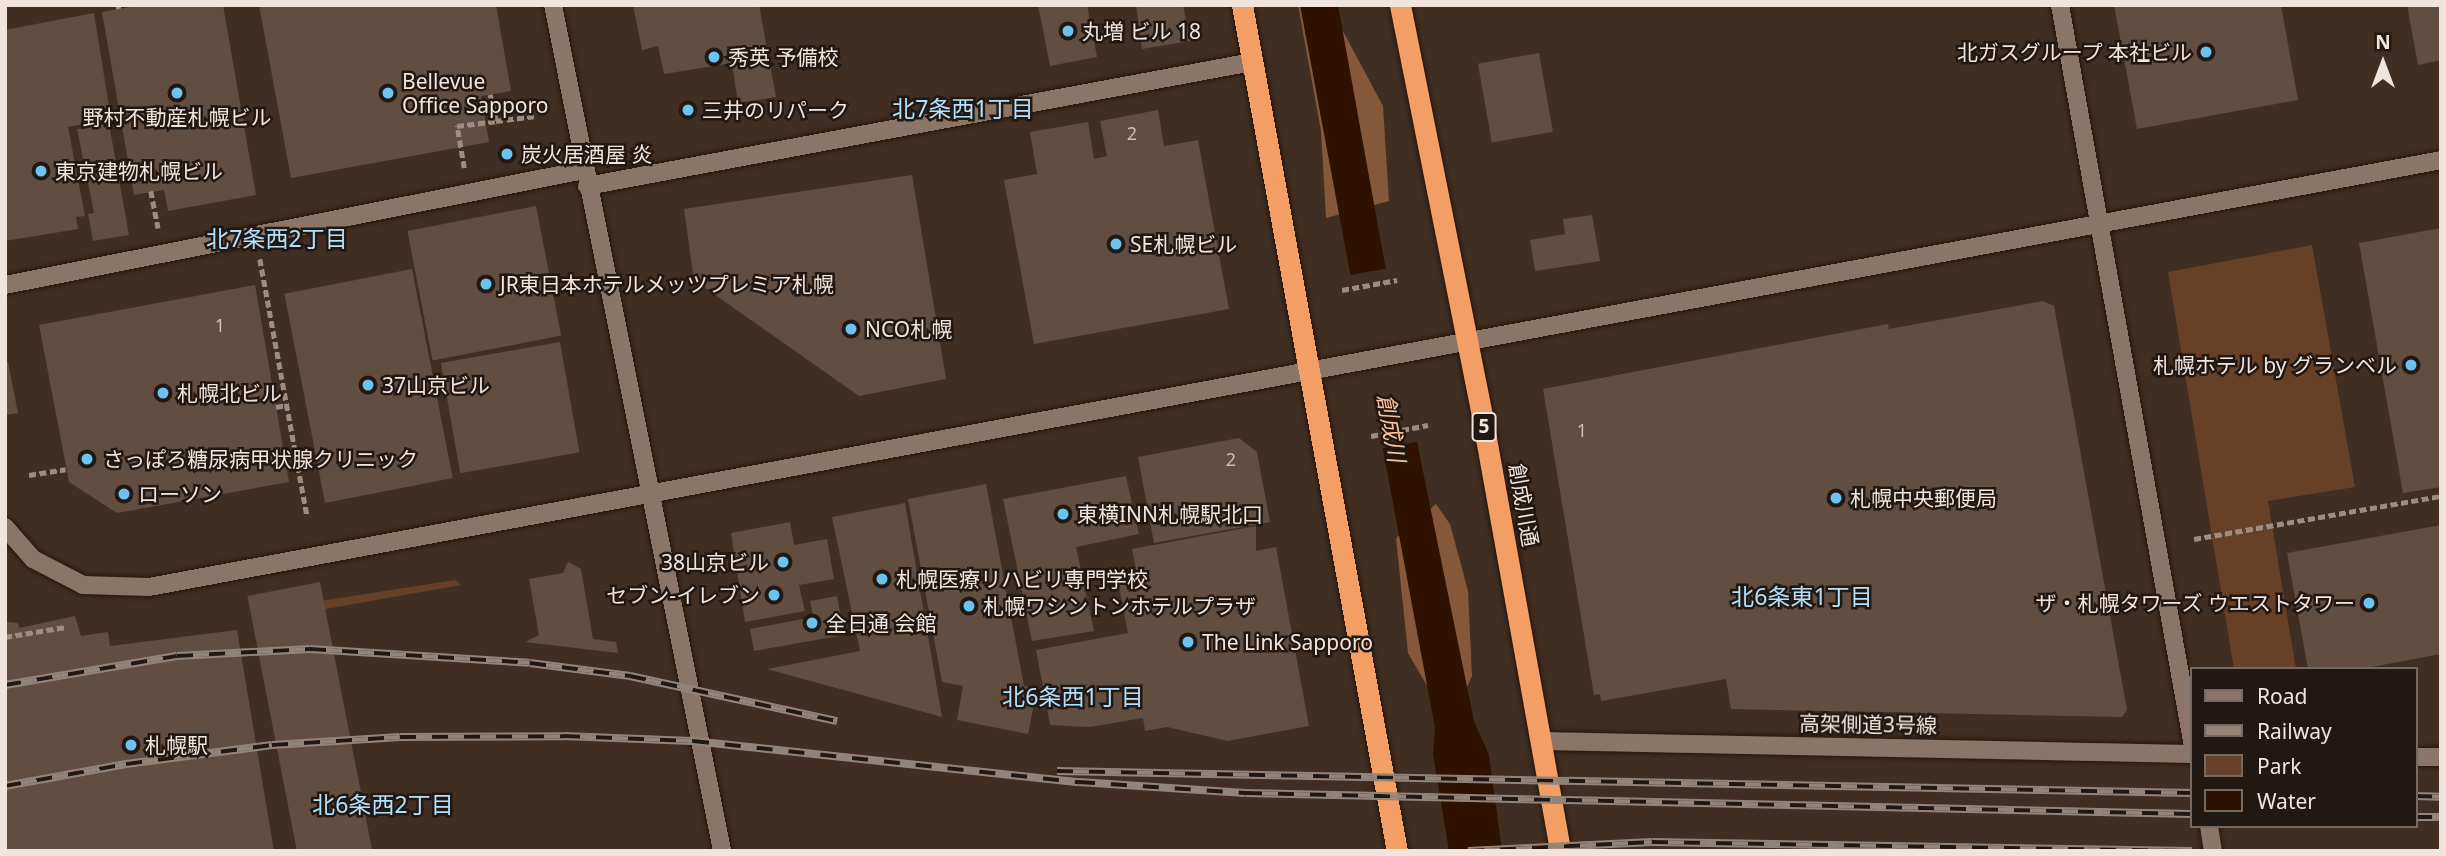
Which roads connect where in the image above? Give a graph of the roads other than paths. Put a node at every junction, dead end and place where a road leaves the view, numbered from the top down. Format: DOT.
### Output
graph roads {
  1 [pos="553,5"];
  2 [pos="1242,5"];
  3 [pos="1400,5"];
  4 [pos="2060,5"];
  5 [pos="1252,62"];
  6 [pos="2441,160"];
  7 [pos="585,178"];
  8 [pos="2100,224"];
  9 [pos="5,285"];
  10 [pos="1466,343"];
  11 [pos="1309,371"];
  12 [pos="652,495"];
  13 [pos="5,527"];
  14 [pos="2190,730"];
  15 [pos="1542,741"];
  16 [pos="2190,754"];
  17 [pos="2418,757"];
  18 [pos="2441,757"];
  19 [pos="2209,828"];
  20 [pos="722,851"];
  21 [pos="1397,851"];
  22 [pos="1560,851"];
  23 [pos="2213,851"];
  1 -- 7 [label="street"];
  2 -- 5 [label="highway"];
  3 -- 10 [label="highway, 創成川通 / 5"];
  4 -- 8 [label="street"];
  5 -- 7 [label="street"];
  5 -- 11 [label="highway"];
  6 -- 8 [label="street"];
  7 -- 9 [label="street"];
  7 -- 12 [label="street"];
  8 -- 10 [label="street"];
  8 -- 14 [label="street"];
  10 -- 11 [label="street"];
  10 -- 15 [label="highway, 創成川通 / 5"];
  11 -- 12 [label="street"];
  11 -- 21 [label="highway"];
  12 -- 13 [label="street"];
  12 -- 20 [label="street"];
  15 -- 16 [label="street, 高架側道3号線"];
  15 -- 22 [label="highway, 創成川通 / 5"];
  17 -- 18 [label="street"];
  19 -- 23 [label="street"];
}
